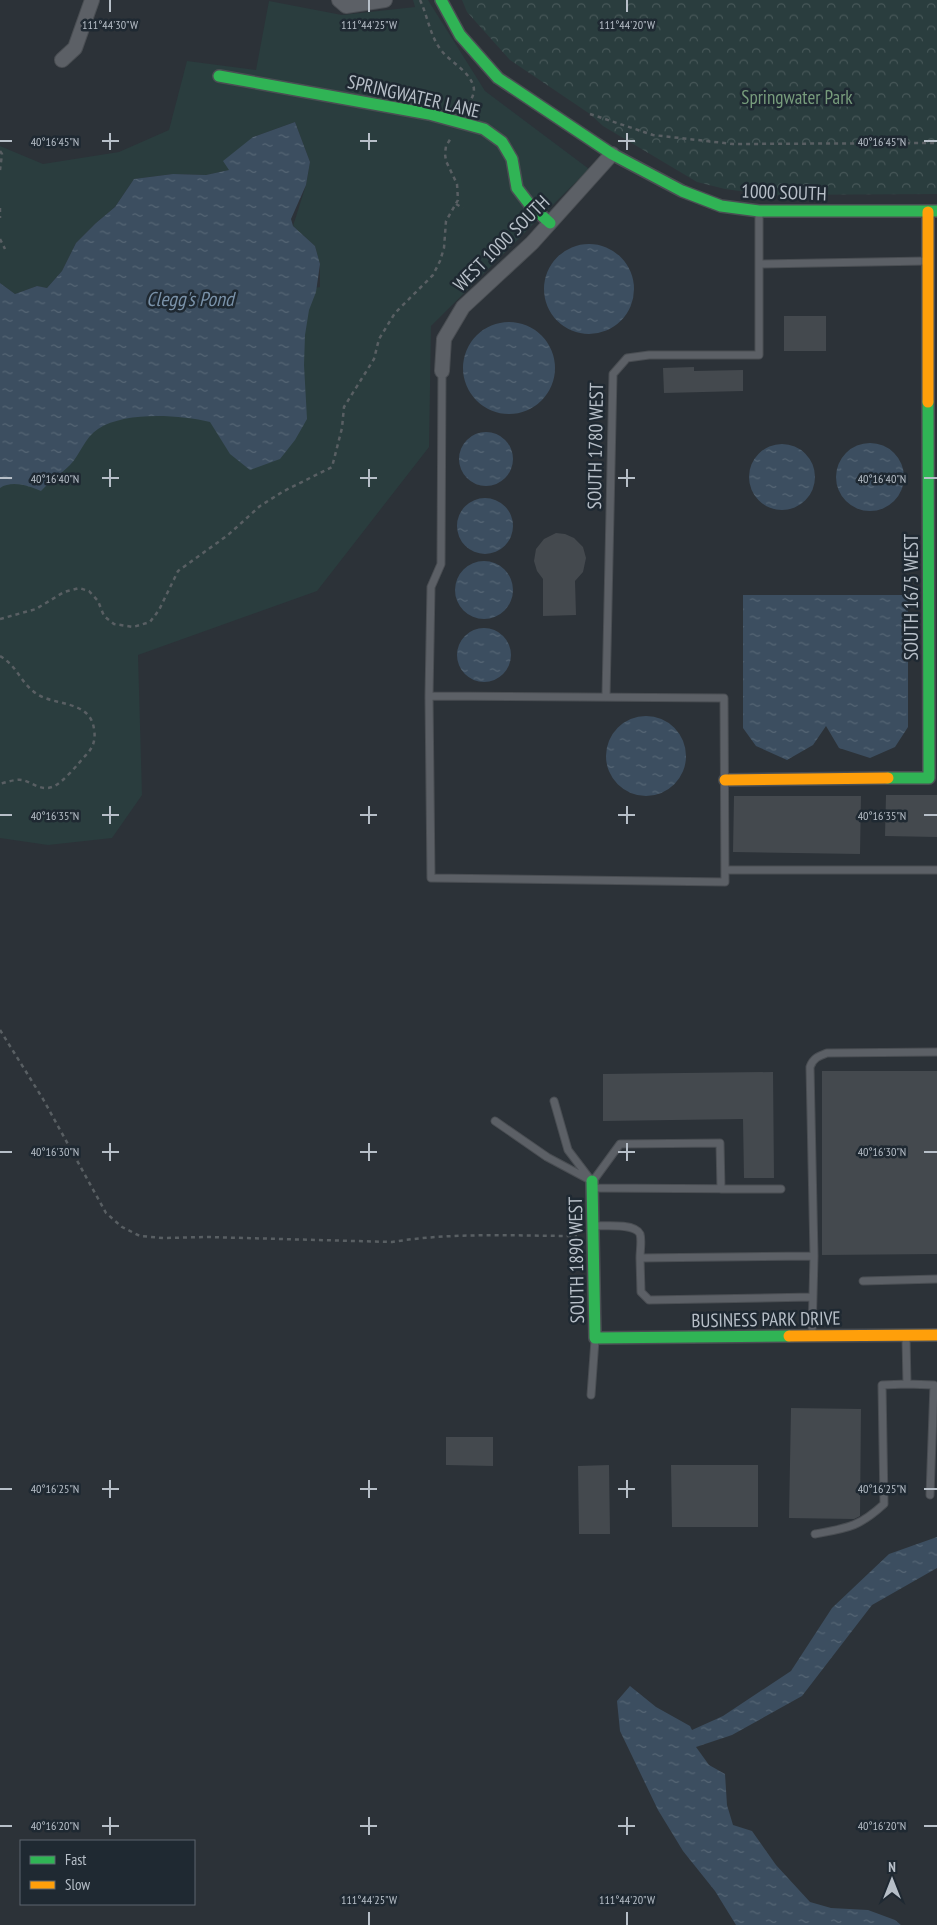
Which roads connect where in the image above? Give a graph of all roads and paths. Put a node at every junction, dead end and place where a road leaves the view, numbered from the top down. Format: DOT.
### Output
graph roads {
  1 [pos="92,0"];
  2 [pos="340,0"];
  3 [pos="382,0"];
  4 [pos="420,0"];
  5 [pos="441,0"];
  6 [pos="62,60"];
  7 [pos="219,76"];
  8 [pos="466,110"];
  9 [pos="590,114"];
  10 [pos="454,132"];
  11 [pos="937,143"];
  12 [pos="0,150"];
  13 [pos="612,154"];
  14 [pos="0,170"];
  15 [pos="456,204"];
  16 [pos="0,208"];
  17 [pos="463,208"];
  18 [pos="759,211"];
  19 [pos="933,212"];
  20 [pos="0,218"];
  21 [pos="550,223"];
  22 [pos="0,239"];
  23 [pos="4,250"];
  24 [pos="928,261"];
  25 [pos="759,264"];
  26 [pos="442,371"];
  27 [pos="0,619"];
  28 [pos="0,656"];
  29 [pos="429,696"];
  30 [pos="606,696"];
  31 [pos="933,756"];
  32 [pos="725,780"];
  33 [pos="0,784"];
  34 [pos="725,870"];
  35 [pos="937,870"];
  36 [pos="0,1030"];
  37 [pos="937,1052"];
  38 [pos="554,1101"];
  39 [pos="495,1121"];
  40 [pos="592,1185"];
  41 [pos="721,1189"];
  42 [pos="781,1189"];
  43 [pos="593,1231"];
  44 [pos="814,1256"];
  45 [pos="640,1258"];
  46 [pos="937,1279"];
  47 [pos="863,1281"];
  48 [pos="813,1297"];
  49 [pos="906,1335"];
  50 [pos="937,1335"];
  51 [pos="812,1336"];
  52 [pos="595,1338"];
  53 [pos="907,1384"];
  54 [pos="591,1395"];
  55 [pos="930,1495"];
  56 [pos="815,1534"];
  1 -- 6 [label="street"];
  2 -- 3 [label="street"];
  4 -- 8 [label="path"];
  5 -- 13 [label="street, 1000 SOUTH"];
  7 -- 21 [label="street, SPRINGWATER LANE"];
  9 -- 11 [label="path"];
  10 -- 15 [label="path"];
  12 -- 14 [label="path"];
  13 -- 18 [label="street, 1000 SOUTH"];
  13 -- 21 [label="street, WEST 1000 SOUTH"];
  15 -- 17 [label="path"];
  15 -- 27 [label="path"];
  16 -- 20 [label="path"];
  18 -- 19 [label="street, 1000 SOUTH"];
  18 -- 25 [label="lane, SOUTH 1780 WEST"];
  19 -- 24 [label="street, SOUTH 1675 WEST"];
  21 -- 26 [label="street, WEST 1000 SOUTH"];
  22 -- 23 [label="path"];
  24 -- 25 [label="lane"];
  24 -- 31 [label="street, SOUTH 1675 WEST"];
  25 -- 30 [label="lane, SOUTH 1780 WEST"];
  26 -- 29 [label="lane"];
  28 -- 33 [label="path"];
  29 -- 30 [label="lane"];
  29 -- 34 [label="lane"];
  30 -- 32 [label="lane"];
  31 -- 32 [label="street, SOUTH 1675 WEST"];
  32 -- 34 [label="lane"];
  34 -- 35 [label="lane"];
  36 -- 43 [label="path"];
  37 -- 44 [label="lane"];
  38 -- 40 [label="lane"];
  39 -- 40 [label="lane"];
  40 -- 41 [label="lane"];
  40 -- 41 [label="lane"];
  40 -- 43 [label="street, SOUTH 1890 WEST"];
  41 -- 42 [label="lane"];
  43 -- 45 [label="lane"];
  43 -- 52 [label="street, SOUTH 1890 WEST"];
  44 -- 45 [label="lane"];
  44 -- 48 [label="lane"];
  45 -- 48 [label="lane"];
  46 -- 47 [label="lane"];
  48 -- 51 [label="lane"];
  49 -- 50 [label="street, BUSINESS PARK DRIVE"];
  49 -- 51 [label="street, BUSINESS PARK DRIVE"];
  49 -- 53 [label="lane"];
  51 -- 52 [label="street, BUSINESS PARK DRIVE"];
  52 -- 54 [label="lane"];
  53 -- 55 [label="lane"];
  53 -- 56 [label="lane"];
}
